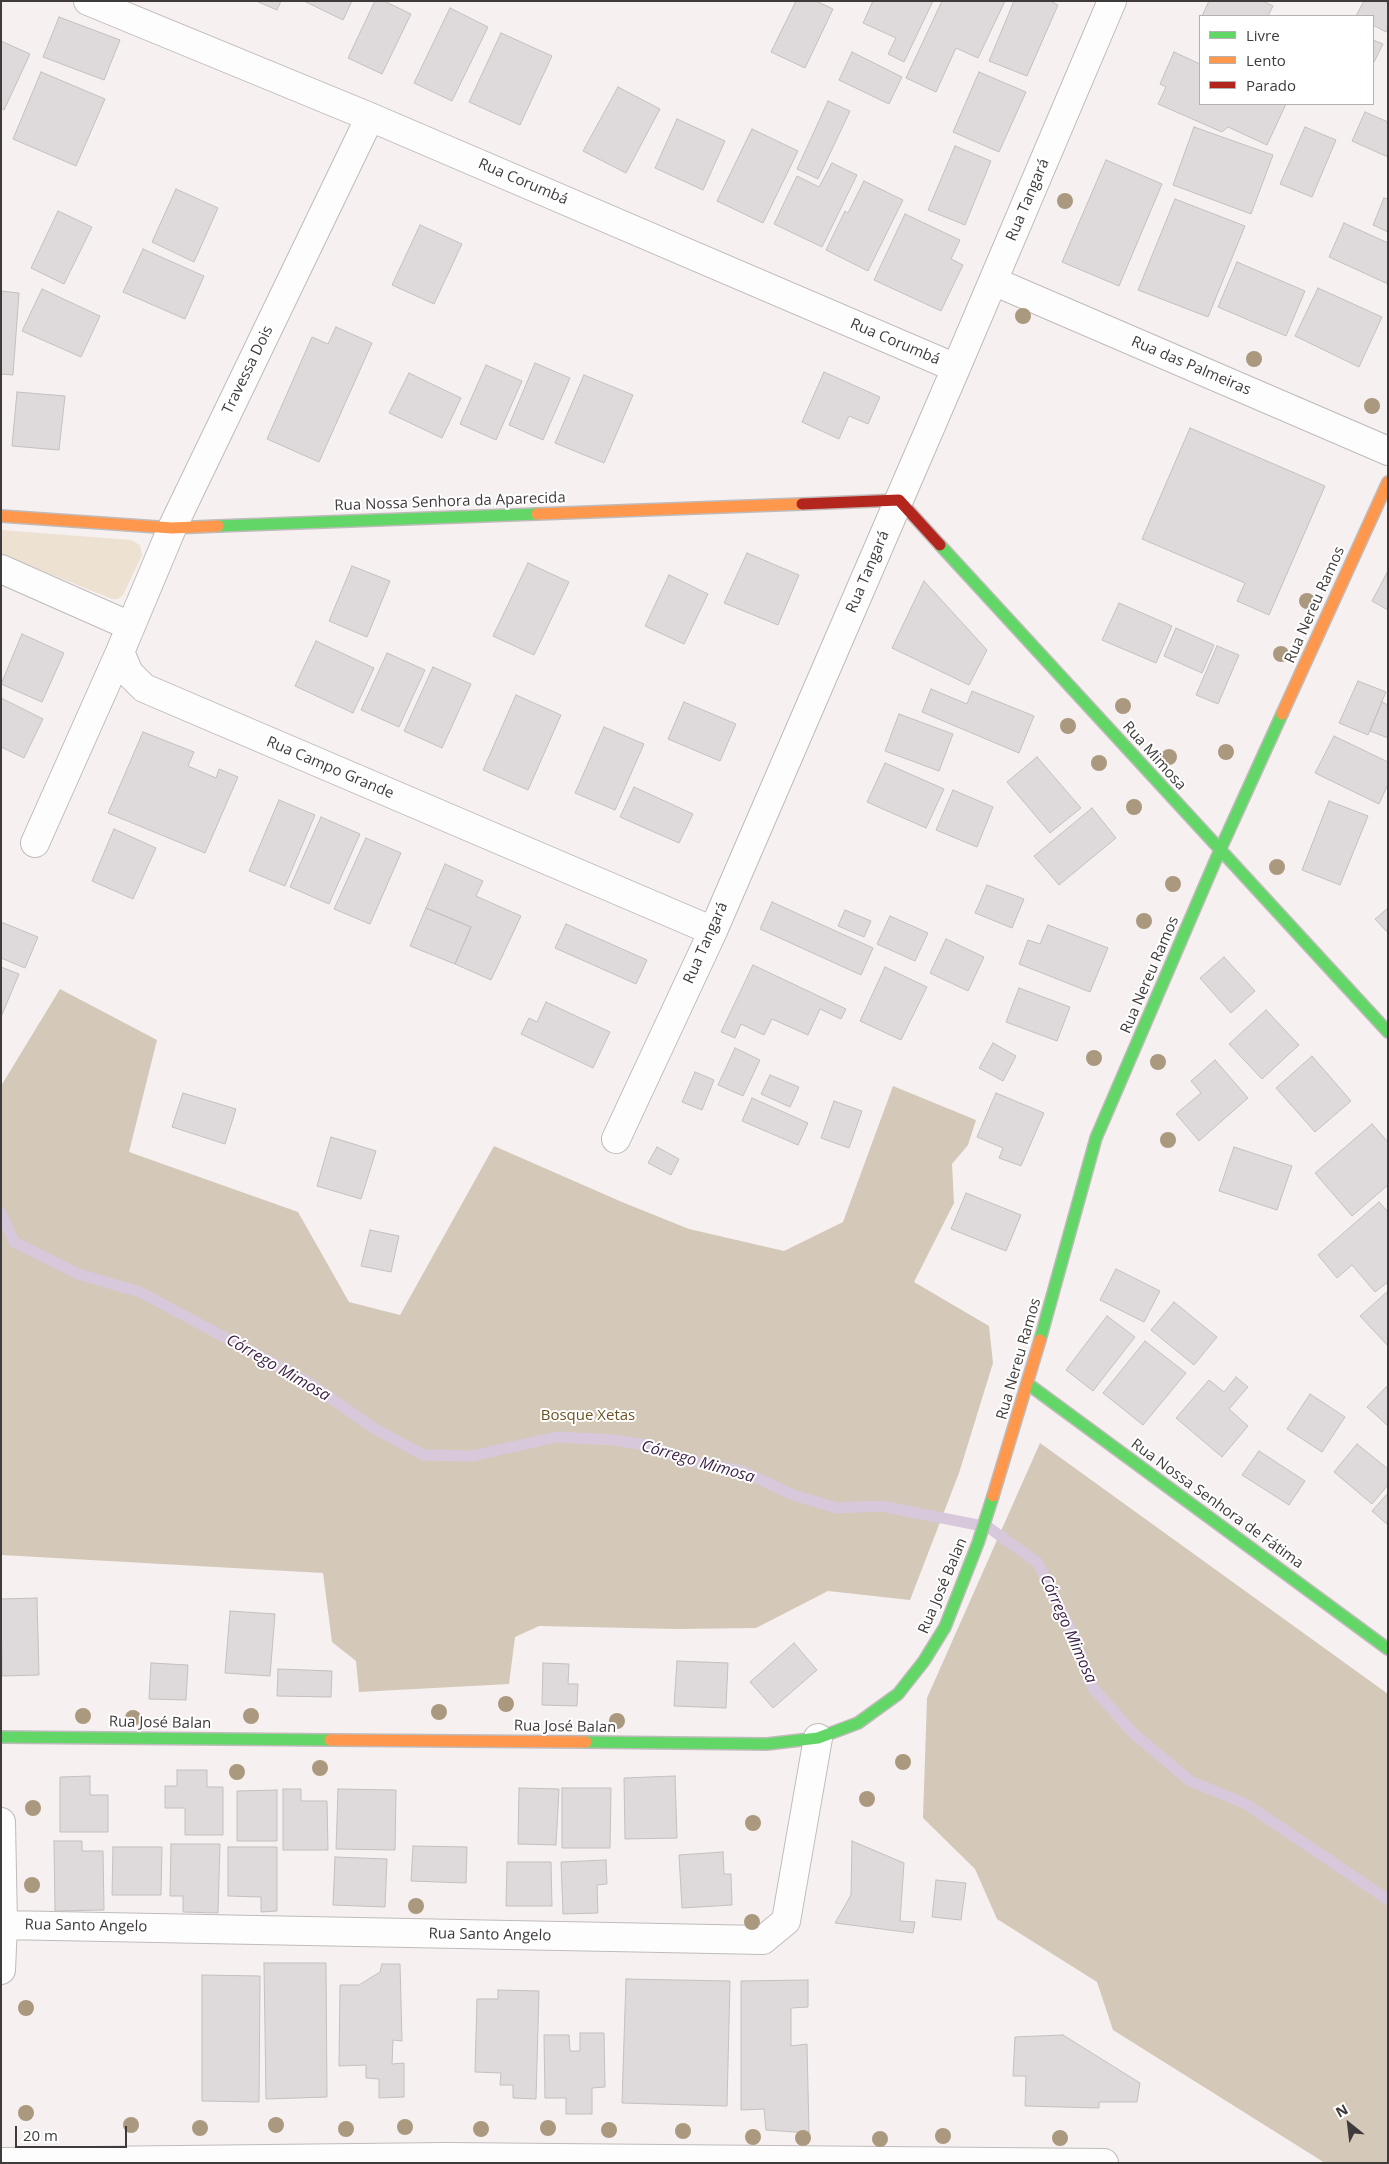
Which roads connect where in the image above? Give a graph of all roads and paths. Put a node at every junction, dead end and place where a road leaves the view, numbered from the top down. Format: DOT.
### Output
graph roads {
  1 [pos="88,1"];
  2 [pos="1112,1"];
  3 [pos="370,117"];
  4 [pos="993,281"];
  5 [pos="956,368"];
  6 [pos="1388,451"];
  7 [pos="1388,482"];
  8 [pos="899,500"];
  9 [pos="1,516"];
  10 [pos="172,528"];
  11 [pos="1,569"];
  12 [pos="130,626"];
  13 [pos="120,652"];
  14 [pos="35,843"];
  15 [pos="1220,850"];
  16 [pos="713,931"];
  17 [pos="1388,1032"];
  18 [pos="616,1140"];
  19 [pos="1028,1384"];
  20 [pos="993,1500"];
  21 [pos="1388,1649"];
  22 [pos="1,1737"];
  23 [pos="818,1738"];
  24 [pos="1,1822"];
  25 [pos="3,1925"];
  26 [pos="1,1970"];
  27 [pos="446,2160"];
  28 [pos="1,2162"];
  29 [pos="854,2162"];
  30 [pos="1104,2163"];
  1 -- 3 [label="street, Rua Corumbá"];
  2 -- 4 [label="street, Rua Tangará"];
  3 -- 5 [label="street, Rua Corumbá"];
  3 -- 10 [label="street, Travessa Dois"];
  4 -- 5 [label="street, Rua Tangará"];
  4 -- 6 [label="street, Rua das Palmeiras"];
  5 -- 8 [label="street, Rua Tangará"];
  7 -- 15 [label="street, Rua Nereu Ramos"];
  8 -- 10 [label="street, Rua Nossa Senhora da Aparecida"];
  8 -- 15 [label="street, Rua Mimosa"];
  8 -- 16 [label="street, Rua Tangará"];
  9 -- 10 [label="street, Rua Nossa Senhora da Aparecida"];
  10 -- 12 [label="street, Travessa Dois"];
  11 -- 12 [label="street"];
  12 -- 13 [label="street"];
  13 -- 14 [label="street"];
  13 -- 16 [label="street, Rua Campo Grande"];
  15 -- 17 [label="street, Rua Mimosa"];
  15 -- 19 [label="street, Rua Nereu Ramos"];
  16 -- 18 [label="street, Rua Tangará"];
  19 -- 20 [label="street, Rua Nereu Ramos"];
  19 -- 21 [label="street, Rua Nossa Senhora de Fátima"];
  20 -- 23 [label="street, Rua José Balan"];
  22 -- 23 [label="street, Rua José Balan"];
  23 -- 25 [label="street, Rua Santo Angelo"];
  24 -- 25 [label="street"];
  25 -- 26 [label="street"];
  27 -- 28 [label="street"];
  27 -- 29 [label="street"];
  29 -- 30 [label="street"];
}
